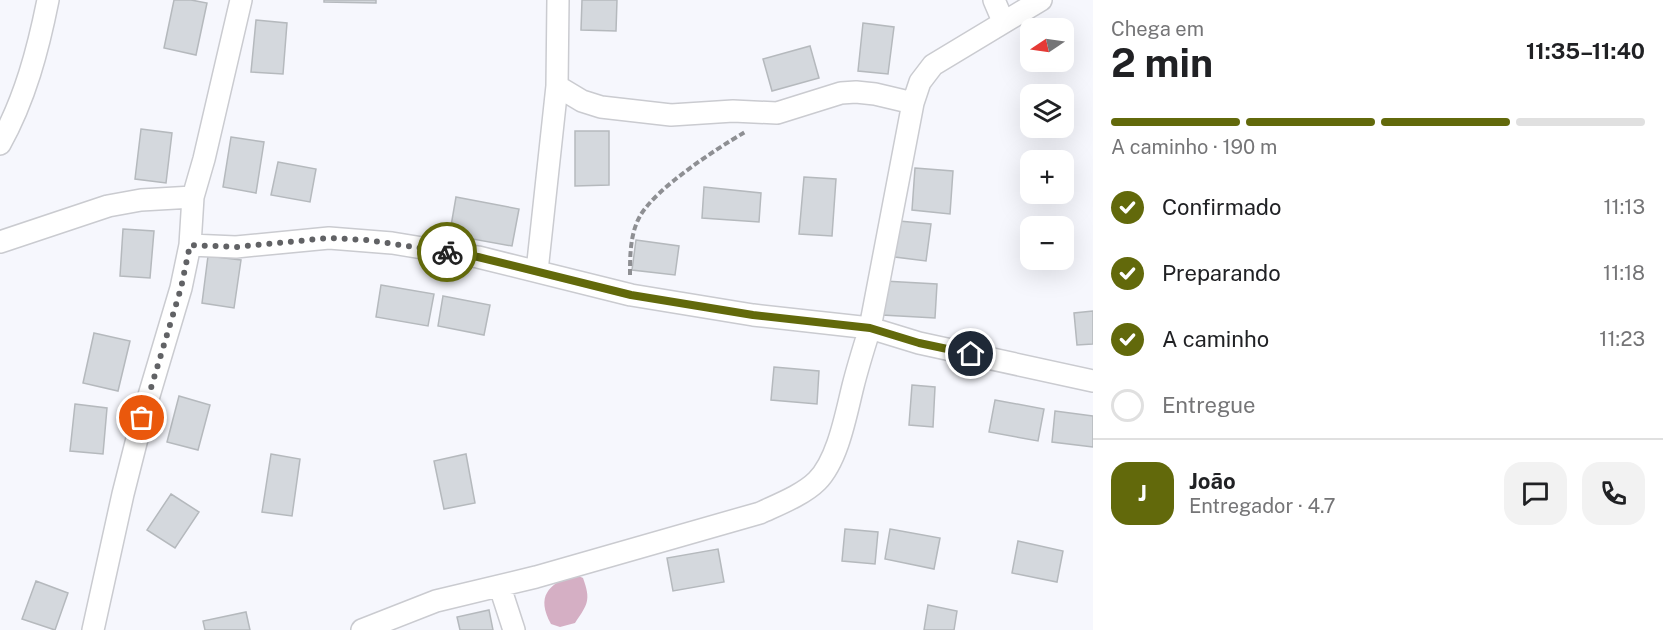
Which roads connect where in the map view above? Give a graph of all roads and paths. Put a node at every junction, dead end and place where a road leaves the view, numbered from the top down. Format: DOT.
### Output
graph roads {
  1 [pos="48,0"];
  2 [pos="241,0"];
  3 [pos="558,0"];
  4 [pos="994,0"];
  5 [pos="1041,0"];
  6 [pos="1003,21"];
  7 [pos="557,86"];
  8 [pos="913,103"];
  9 [pos="749,129"];
  10 [pos="0,144"];
  11 [pos="193,197"];
  12 [pos="0,242"];
  13 [pos="190,245"];
  14 [pos="537,271"];
  15 [pos="631,295"];
  16 [pos="870,328"];
  17 [pos="1093,381"];
  18 [pos="500,586"];
  19 [pos="93,630"];
  20 [pos="362,630"];
  21 [pos="514,630"];
  1 -- 10 [label="street"];
  2 -- 11 [label="street"];
  3 -- 7 [label="street"];
  4 -- 6 [label="street"];
  5 -- 6 [label="street"];
  6 -- 8 [label="street"];
  7 -- 8 [label="street"];
  7 -- 14 [label="street"];
  8 -- 16 [label="street"];
  9 -- 15 [label="path"];
  11 -- 12 [label="street"];
  11 -- 13 [label="street"];
  13 -- 14 [label="street"];
  13 -- 19 [label="street"];
  14 -- 15 [label="street"];
  15 -- 16 [label="street"];
  16 -- 17 [label="street"];
  16 -- 18 [label="street"];
  18 -- 20 [label="street"];
  18 -- 21 [label="street"];
}
